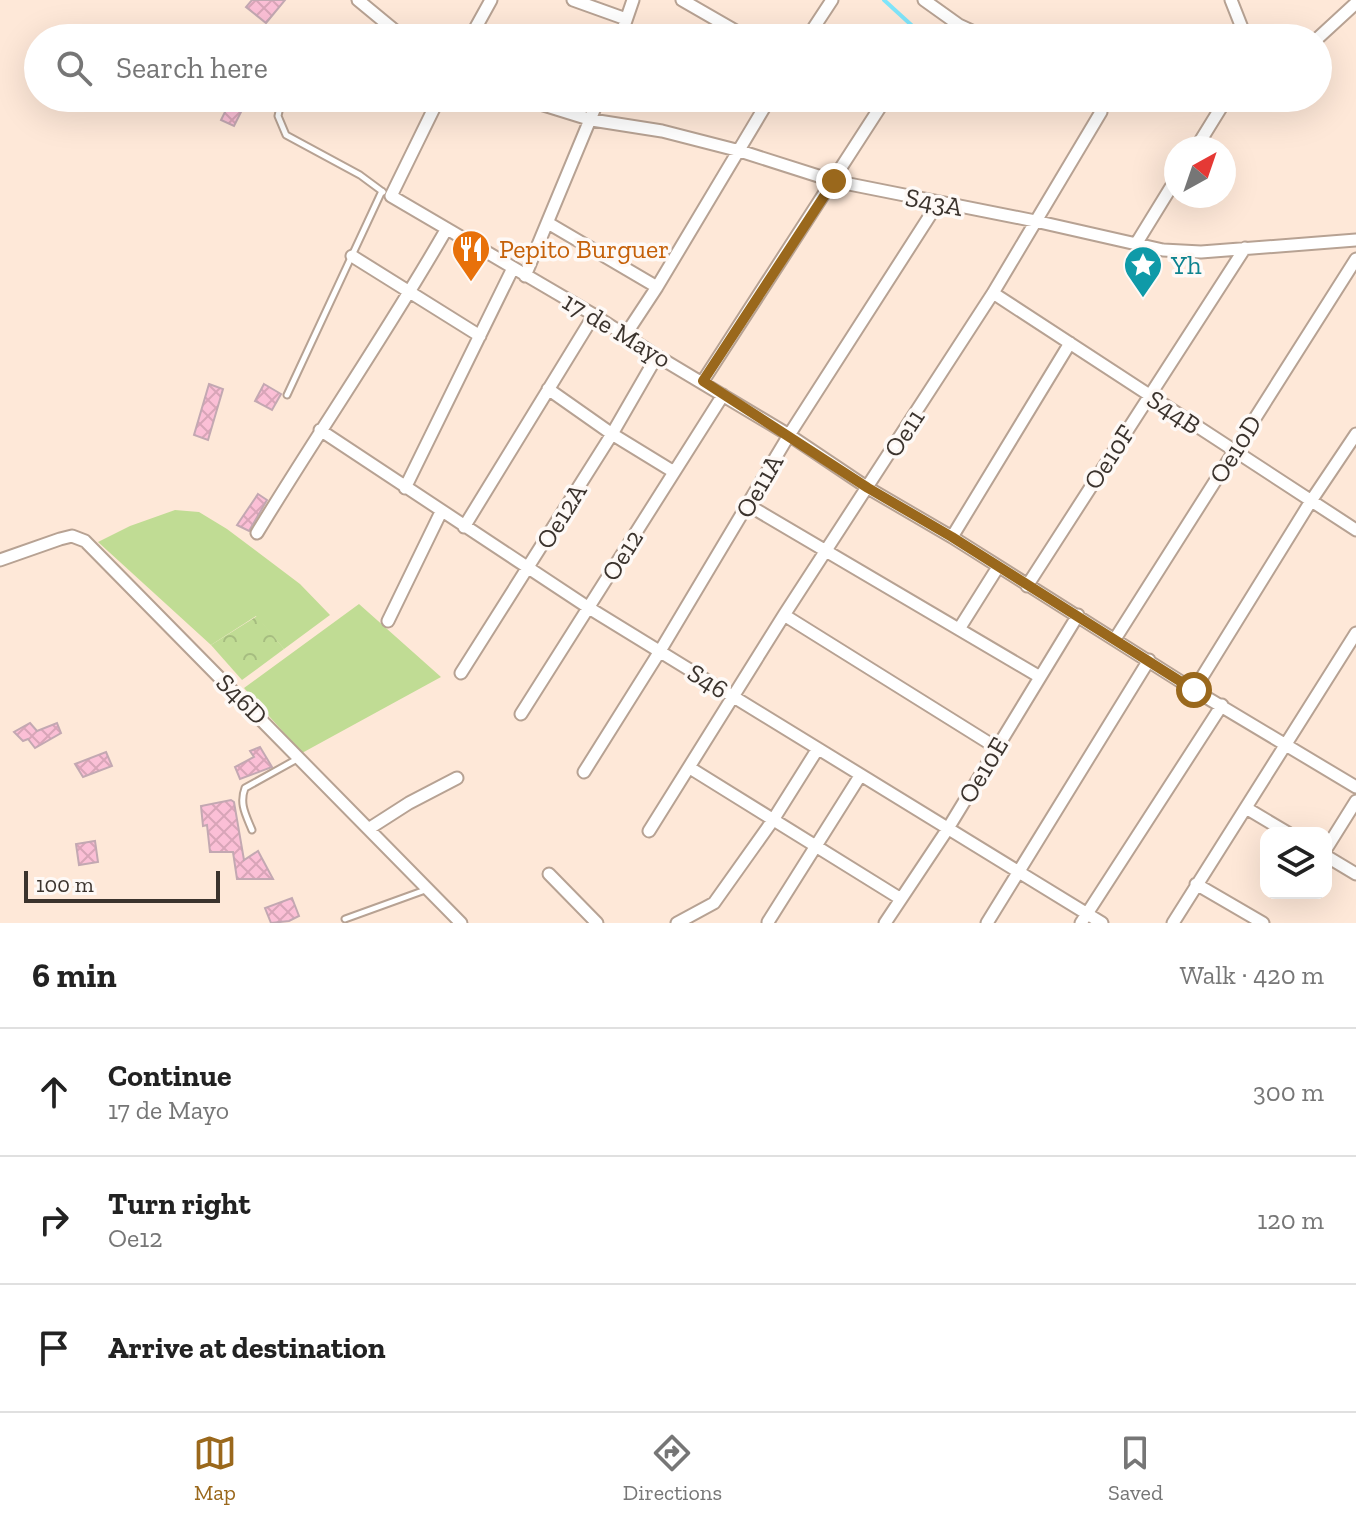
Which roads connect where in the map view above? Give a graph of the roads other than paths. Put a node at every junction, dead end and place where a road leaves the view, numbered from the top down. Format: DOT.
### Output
graph roads {
  1 [pos="491,0"];
  2 [pos="573,0"];
  3 [pos="633,0"];
  4 [pos="682,0"];
  5 [pos="832,0"];
  6 [pos="924,0"];
  7 [pos="1231,0"];
  8 [pos="365,2"];
  9 [pos="1356,3"];
  10 [pos="626,19"];
  11 [pos="389,24"];
  12 [pos="478,24"];
  13 [pos="624,24"];
  14 [pos="724,24"];
  15 [pos="816,24"];
  16 [pos="958,24"];
  17 [pos="1240,24"];
  18 [pos="1332,25"];
  19 [pos="279,112"];
  20 [pos="431,112"];
  21 [pos="566,112"];
  22 [pos="595,112"];
  23 [pos="762,112"];
  24 [pos="877,112"];
  25 [pos="1101,112"];
  26 [pos="1218,112"];
  27 [pos="592,120"];
  28 [pos="1203,136"];
  29 [pos="740,151"];
  30 [pos="834,181"];
  31 [pos="386,194"];
  32 [pos="1164,198"];
  33 [pos="938,203"];
  34 [pos="1035,221"];
  35 [pos="548,223"];
  36 [pos="446,230"];
  37 [pos="1356,240"];
  38 [pos="1136,244"];
  39 [pos="1245,248"];
  40 [pos="352,256"];
  41 [pos="1356,259"];
  42 [pos="513,268"];
  43 [pos="525,276"];
  44 [pos="657,287"];
  45 [pos="411,292"];
  46 [pos="993,293"];
  47 [pos="594,315"];
  48 [pos="626,334"];
  49 [pos="480,336"];
  50 [pos="1070,343"];
  51 [pos="657,356"];
  52 [pos="703,381"];
  53 [pos="548,389"];
  54 [pos="287,395"];
  55 [pos="723,395"];
  56 [pos="1149,395"];
  57 [pos="320,430"];
  58 [pos="612,434"];
  59 [pos="1356,434"];
  60 [pos="789,435"];
  61 [pos="1234,451"];
  62 [pos="674,472"];
  63 [pos="405,488"];
  64 [pos="868,488"];
  65 [pos="1311,501"];
  66 [pos="748,505"];
  67 [pos="441,512"];
  68 [pos="464,527"];
  69 [pos="1356,530"];
  70 [pos="257,533"];
  71 [pos="952,537"];
  72 [pos="827,551"];
  73 [pos="0,560"];
  74 [pos="998,567"];
  75 [pos="528,568"];
  76 [pos="1027,586"];
  77 [pos="589,608"];
  78 [pos="784,615"];
  79 [pos="1078,615"];
  80 [pos="388,621"];
  81 [pos="959,629"];
  82 [pos="1356,633"];
  83 [pos="1115,639"];
  84 [pos="660,651"];
  85 [pos="1149,660"];
  86 [pos="461,673"];
  87 [pos="1040,677"];
  88 [pos="1194,690"];
  89 [pos="732,696"];
  90 [pos="1222,705"];
  91 [pos="521,714"];
  92 [pos="1285,744"];
  93 [pos="997,748"];
  94 [pos="817,750"];
  95 [pos="300,758"];
  96 [pos="690,768"];
  97 [pos="584,772"];
  98 [pos="860,776"];
  99 [pos="457,778"];
  100 [pos="1356,787"];
  101 [pos="1356,801"];
  102 [pos="1246,808"];
  103 [pos="773,820"];
  104 [pos="1278,827"];
  105 [pos="370,828"];
  106 [pos="252,830"];
  107 [pos="947,830"];
  108 [pos="649,831"];
  109 [pos="1332,839"];
  110 [pos="815,844"];
  111 [pos="1332,860"];
  112 [pos="549,874"];
  113 [pos="1019,874"];
  114 [pos="1356,874"];
  115 [pos="1196,884"];
  116 [pos="429,889"];
  117 [pos="901,899"];
  118 [pos="345,919"];
  119 [pos="1084,919"];
  120 [pos="768,922"];
  121 [pos="461,923"];
  122 [pos="597,923"];
  123 [pos="677,923"];
  124 [pos="885,923"];
  125 [pos="987,923"];
  126 [pos="1102,923"];
  127 [pos="1173,923"];
  128 [pos="1263,923"];
  1 -- 12 [label="street"];
  2 -- 10 [label="street"];
  3 -- 10 [label="street"];
  4 -- 14 [label="street"];
  5 -- 15 [label="street"];
  6 -- 16 [label="street"];
  7 -- 17 [label="street"];
  8 -- 11 [label="street"];
  9 -- 18 [label="street"];
  10 -- 13 [label="street"];
  19 -- 31 [label="lane"];
  20 -- 31 [label="street"];
  21 -- 27 [label="street, S43A"];
  22 -- 27 [label="street"];
  23 -- 29 [label="street"];
  24 -- 30 [label="street"];
  25 -- 34 [label="street, Oe11"];
  26 -- 28 [label="street"];
  27 -- 29 [label="street, S43A"];
  27 -- 35 [label="street"];
  29 -- 30 [label="street, S43A"];
  29 -- 44 [label="street"];
  30 -- 33 [label="street, S43A"];
  30 -- 52 [label="street"];
  31 -- 36 [label="street, 17 de Mayo"];
  31 -- 40 [label="lane"];
  32 -- 38 [label="street"];
  33 -- 34 [label="street, S43A"];
  33 -- 60 [label="street, Oe11A"];
  34 -- 38 [label="street, S43A"];
  34 -- 46 [label="street, Oe11"];
  35 -- 43 [label="street"];
  35 -- 44 [label="street"];
  36 -- 42 [label="street, 17 de Mayo"];
  36 -- 45 [label="street"];
  37 -- 39 [label="street, S43A"];
  38 -- 39 [label="street, S43A"];
  39 -- 56 [label="street, Oe10F"];
  40 -- 45 [label="street"];
  40 -- 54 [label="lane"];
  41 -- 61 [label="street, Oe10D"];
  42 -- 43 [label="street, 17 de Mayo"];
  42 -- 49 [label="street"];
  43 -- 47 [label="street, 17 de Mayo"];
  44 -- 48 [label="street"];
  45 -- 49 [label="street"];
  45 -- 57 [label="street"];
  46 -- 50 [label="street, S44B"];
  46 -- 64 [label="street, Oe11"];
  47 -- 48 [label="street, 17 de Mayo"];
  47 -- 53 [label="street"];
  48 -- 51 [label="street, 17 de Mayo"];
  49 -- 63 [label="street"];
  50 -- 56 [label="street, S44B"];
  50 -- 71 [label="street"];
  51 -- 52 [label="street, 17 de Mayo"];
  51 -- 58 [label="street, Oe12A"];
  52 -- 55 [label="street, 17 de Mayo"];
  53 -- 58 [label="street"];
  53 -- 68 [label="street"];
  55 -- 60 [label="street, 17 de Mayo"];
  55 -- 62 [label="street, Oe12"];
  56 -- 61 [label="street, S44B"];
  56 -- 76 [label="street, Oe10F"];
  57 -- 63 [label="street, S46"];
  57 -- 70 [label="street"];
  58 -- 62 [label="street"];
  58 -- 75 [label="street, Oe12A"];
  59 -- 65 [label="street"];
  60 -- 64 [label="street, 17 de Mayo"];
  60 -- 66 [label="street, Oe11A"];
  61 -- 65 [label="street, S44B"];
  61 -- 83 [label="street, Oe10D"];
  62 -- 77 [label="street, Oe12"];
  63 -- 67 [label="street, S46"];
  64 -- 71 [label="street, 17 de Mayo"];
  64 -- 72 [label="street, Oe11"];
  65 -- 69 [label="street, S44B"];
  65 -- 88 [label="street"];
  66 -- 72 [label="street"];
  66 -- 84 [label="street, Oe11A"];
  67 -- 68 [label="street, S46"];
  67 -- 80 [label="street"];
  68 -- 75 [label="street, S46"];
  71 -- 74 [label="street, 17 de Mayo"];
  72 -- 78 [label="street, Oe11"];
  72 -- 81 [label="street"];
  73 -- 95 [label="street, S46D"];
  74 -- 76 [label="street, 17 de Mayo"];
  74 -- 81 [label="street"];
  75 -- 77 [label="street, S46"];
  75 -- 86 [label="street, Oe12A"];
  76 -- 79 [label="street, 17 de Mayo"];
  77 -- 84 [label="street, S46"];
  77 -- 91 [label="street, Oe12"];
  78 -- 89 [label="street, Oe11"];
  78 -- 93 [label="street"];
  79 -- 83 [label="street, 17 de Mayo"];
  79 -- 87 [label="street, Oe10E"];
  81 -- 87 [label="street"];
  82 -- 92 [label="street"];
  83 -- 85 [label="street, 17 de Mayo"];
  84 -- 89 [label="street, S46"];
  84 -- 97 [label="street, Oe11A"];
  85 -- 88 [label="street, 17 de Mayo"];
  85 -- 113 [label="street"];
  87 -- 93 [label="street, Oe10E"];
  88 -- 90 [label="street, 17 de Mayo"];
  89 -- 94 [label="street, S46"];
  89 -- 96 [label="street, Oe11"];
  90 -- 92 [label="street, 17 de Mayo"];
  90 -- 119 [label="street"];
  92 -- 100 [label="street, 17 de Mayo"];
  92 -- 102 [label="street"];
  93 -- 107 [label="street, Oe10E"];
  94 -- 98 [label="street, S46"];
  94 -- 103 [label="street"];
  95 -- 105 [label="street, S46D"];
  95 -- 106 [label="lane"];
  96 -- 103 [label="street"];
  96 -- 108 [label="street, Oe11"];
  98 -- 107 [label="street, S46"];
  98 -- 110 [label="street"];
  99 -- 105 [label="street"];
  101 -- 109 [label="street"];
  102 -- 104 [label="street"];
  102 -- 115 [label="street"];
  103 -- 110 [label="street"];
  103 -- 123 [label="street"];
  105 -- 116 [label="street, S46D"];
  107 -- 113 [label="street, S46"];
  107 -- 117 [label="street, Oe10E"];
  110 -- 117 [label="street"];
  110 -- 120 [label="street"];
  111 -- 114 [label="street"];
  112 -- 122 [label="street"];
  113 -- 119 [label="street, S46"];
  113 -- 125 [label="street"];
  115 -- 127 [label="street"];
  115 -- 128 [label="street"];
  116 -- 118 [label="lane"];
  116 -- 121 [label="street, S46D"];
  117 -- 124 [label="street, Oe10E"];
  119 -- 126 [label="street, S46"];
}
